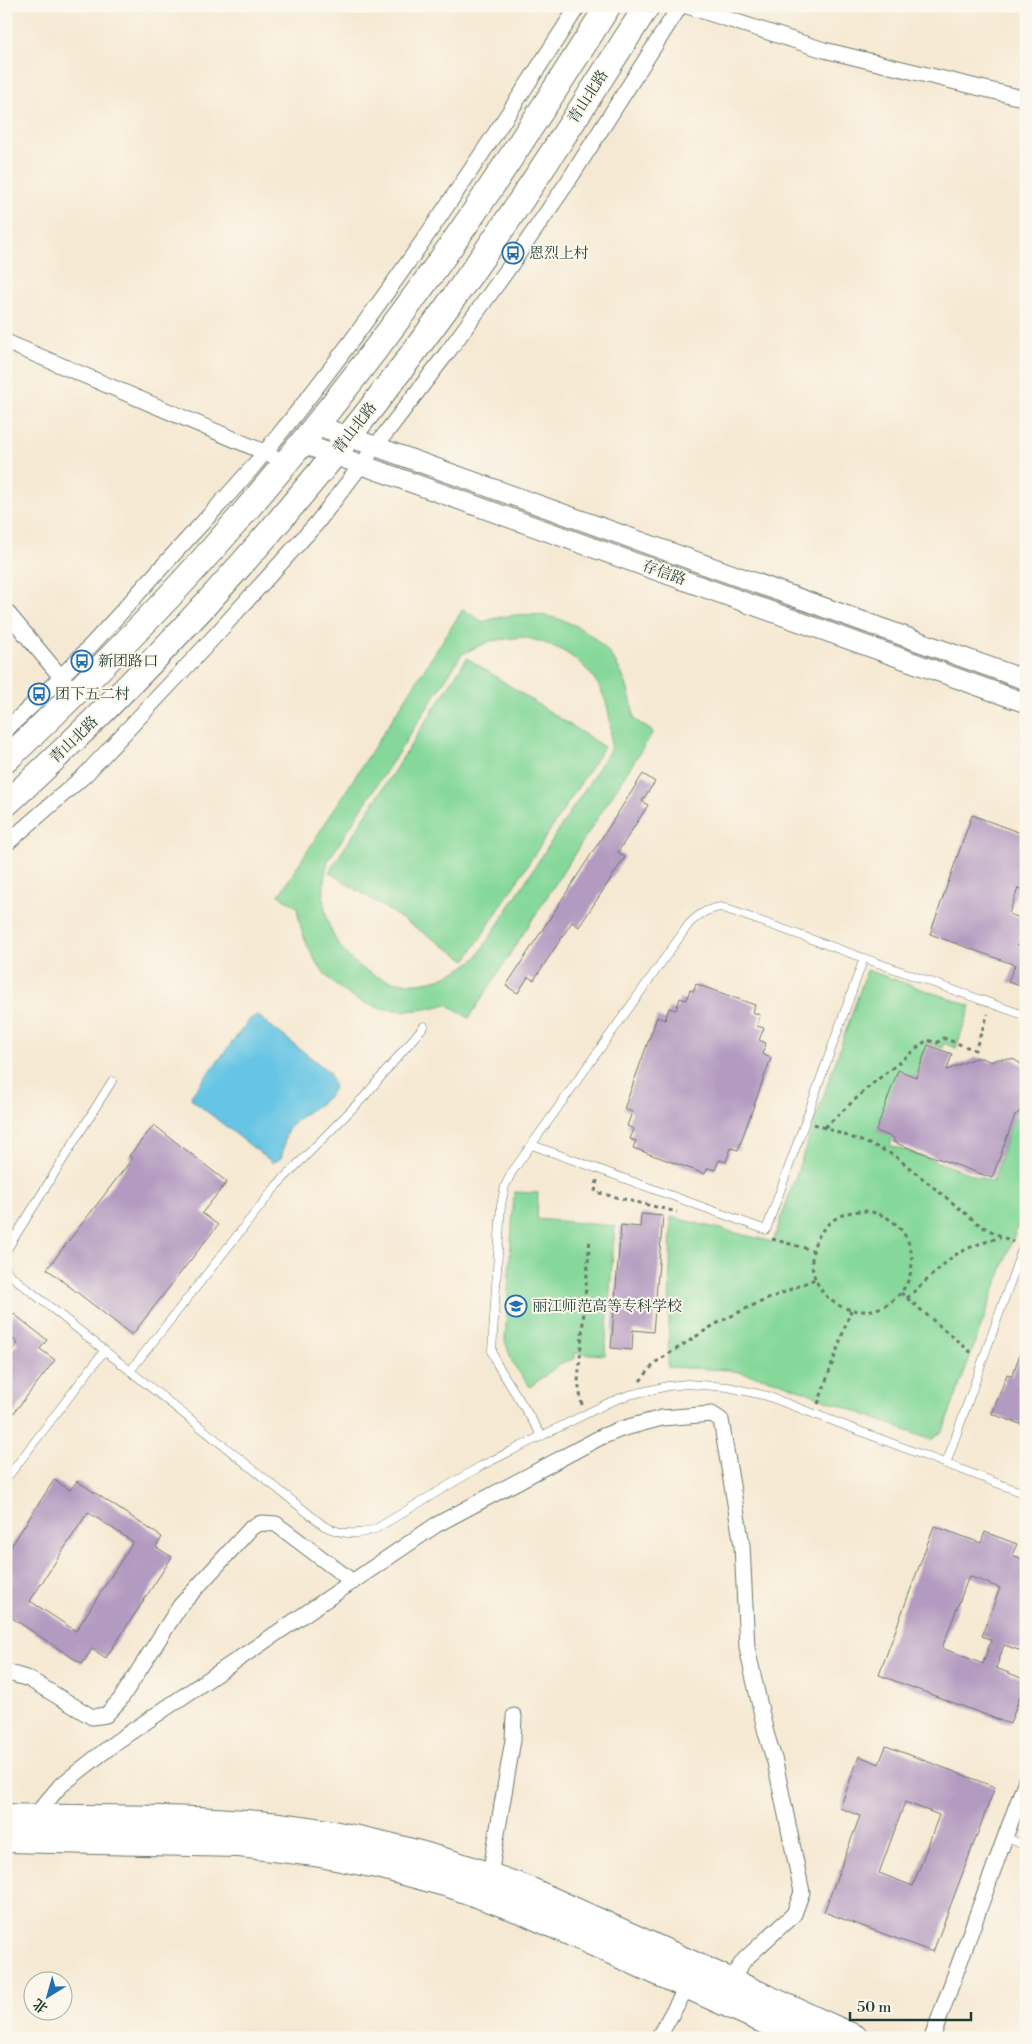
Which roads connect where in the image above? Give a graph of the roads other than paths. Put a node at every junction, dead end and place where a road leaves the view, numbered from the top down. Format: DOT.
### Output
graph roads {
  1 [pos="578,6"];
  2 [pos="608,6"];
  3 [pos="647,6"];
  4 [pos="680,6"];
  5 [pos="687,6"];
  6 [pos="1026,99"];
  7 [pos="6,342"];
  8 [pos="301,443"];
  9 [pos="341,446"];
  10 [pos="377,447"];
  11 [pos="264,452"];
  12 [pos="363,465"];
  13 [pos="6,611"];
  14 [pos="1026,680"];
  15 [pos="67,685"];
  16 [pos="1026,703"];
  17 [pos="6,730"];
  18 [pos="6,760"];
  19 [pos="6,804"];
  20 [pos="6,844"];
  21 [pos="864,958"];
  22 [pos="1026,1016"];
  23 [pos="424,1026"];
  24 [pos="112,1081"];
  25 [pos="532,1145"];
  26 [pos="1026,1238"];
  27 [pos="6,1251"];
  28 [pos="6,1270"];
  29 [pos="105,1350"];
  30 [pos="130,1371"];
  31 [pos="542,1436"];
  32 [pos="946,1464"];
  33 [pos="6,1479"];
  34 [pos="1026,1494"];
  35 [pos="353,1582"];
  36 [pos="6,1672"];
  37 [pos="514,1716"];
  38 [pos="1026,1780"];
  39 [pos="6,1817"];
  40 [pos="33,1818"];
  41 [pos="1005,1837"];
  42 [pos="6,1839"];
  43 [pos="1026,1846"];
  44 [pos="490,1875"];
  45 [pos="729,1981"];
  46 [pos="688,1985"];
  47 [pos="658,2038"];
  48 [pos="804,2038"];
  49 [pos="855,2038"];
  50 [pos="932,2038"];
  1 -- 11 [label="street"];
  2 -- 8 [label="main road"];
  3 -- 9 [label="main road, 青山北路"];
  4 -- 10 [label="street"];
  5 -- 6 [label="street"];
  7 -- 11 [label="street"];
  8 -- 9 [label="street, 存信路"];
  8 -- 11 [label="street"];
  8 -- 15 [label="main road"];
  9 -- 10 [label="street, 存信路"];
  9 -- 12 [label="street, 存信路"];
  9 -- 19 [label="main road, 青山北路"];
  10 -- 12 [label="street"];
  10 -- 14 [label="street, 存信路"];
  11 -- 15 [label="street"];
  12 -- 16 [label="street, 存信路"];
  12 -- 20 [label="street"];
  13 -- 15 [label="street"];
  15 -- 17 [label="street"];
  15 -- 18 [label="main road"];
  21 -- 22 [label="lane"];
  21 -- 25 [label="lane"];
  21 -- 25 [label="lane"];
  23 -- 30 [label="lane"];
  24 -- 27 [label="lane"];
  25 -- 31 [label="lane"];
  26 -- 32 [label="lane"];
  28 -- 29 [label="lane"];
  29 -- 30 [label="lane"];
  29 -- 33 [label="lane"];
  30 -- 31 [label="lane"];
  31 -- 32 [label="lane"];
  32 -- 34 [label="lane"];
  35 -- 36 [label="street"];
  35 -- 40 [label="street"];
  35 -- 45 [label="street"];
  37 -- 44 [label="street"];
  38 -- 41 [label="street"];
  39 -- 40 [label="highway"];
  40 -- 44 [label="highway"];
  41 -- 43 [label="lane"];
  41 -- 50 [label="street"];
  42 -- 46 [label="highway"];
  44 -- 45 [label="highway"];
  45 -- 49 [label="highway"];
  46 -- 47 [label="street"];
  46 -- 48 [label="highway"];
}
